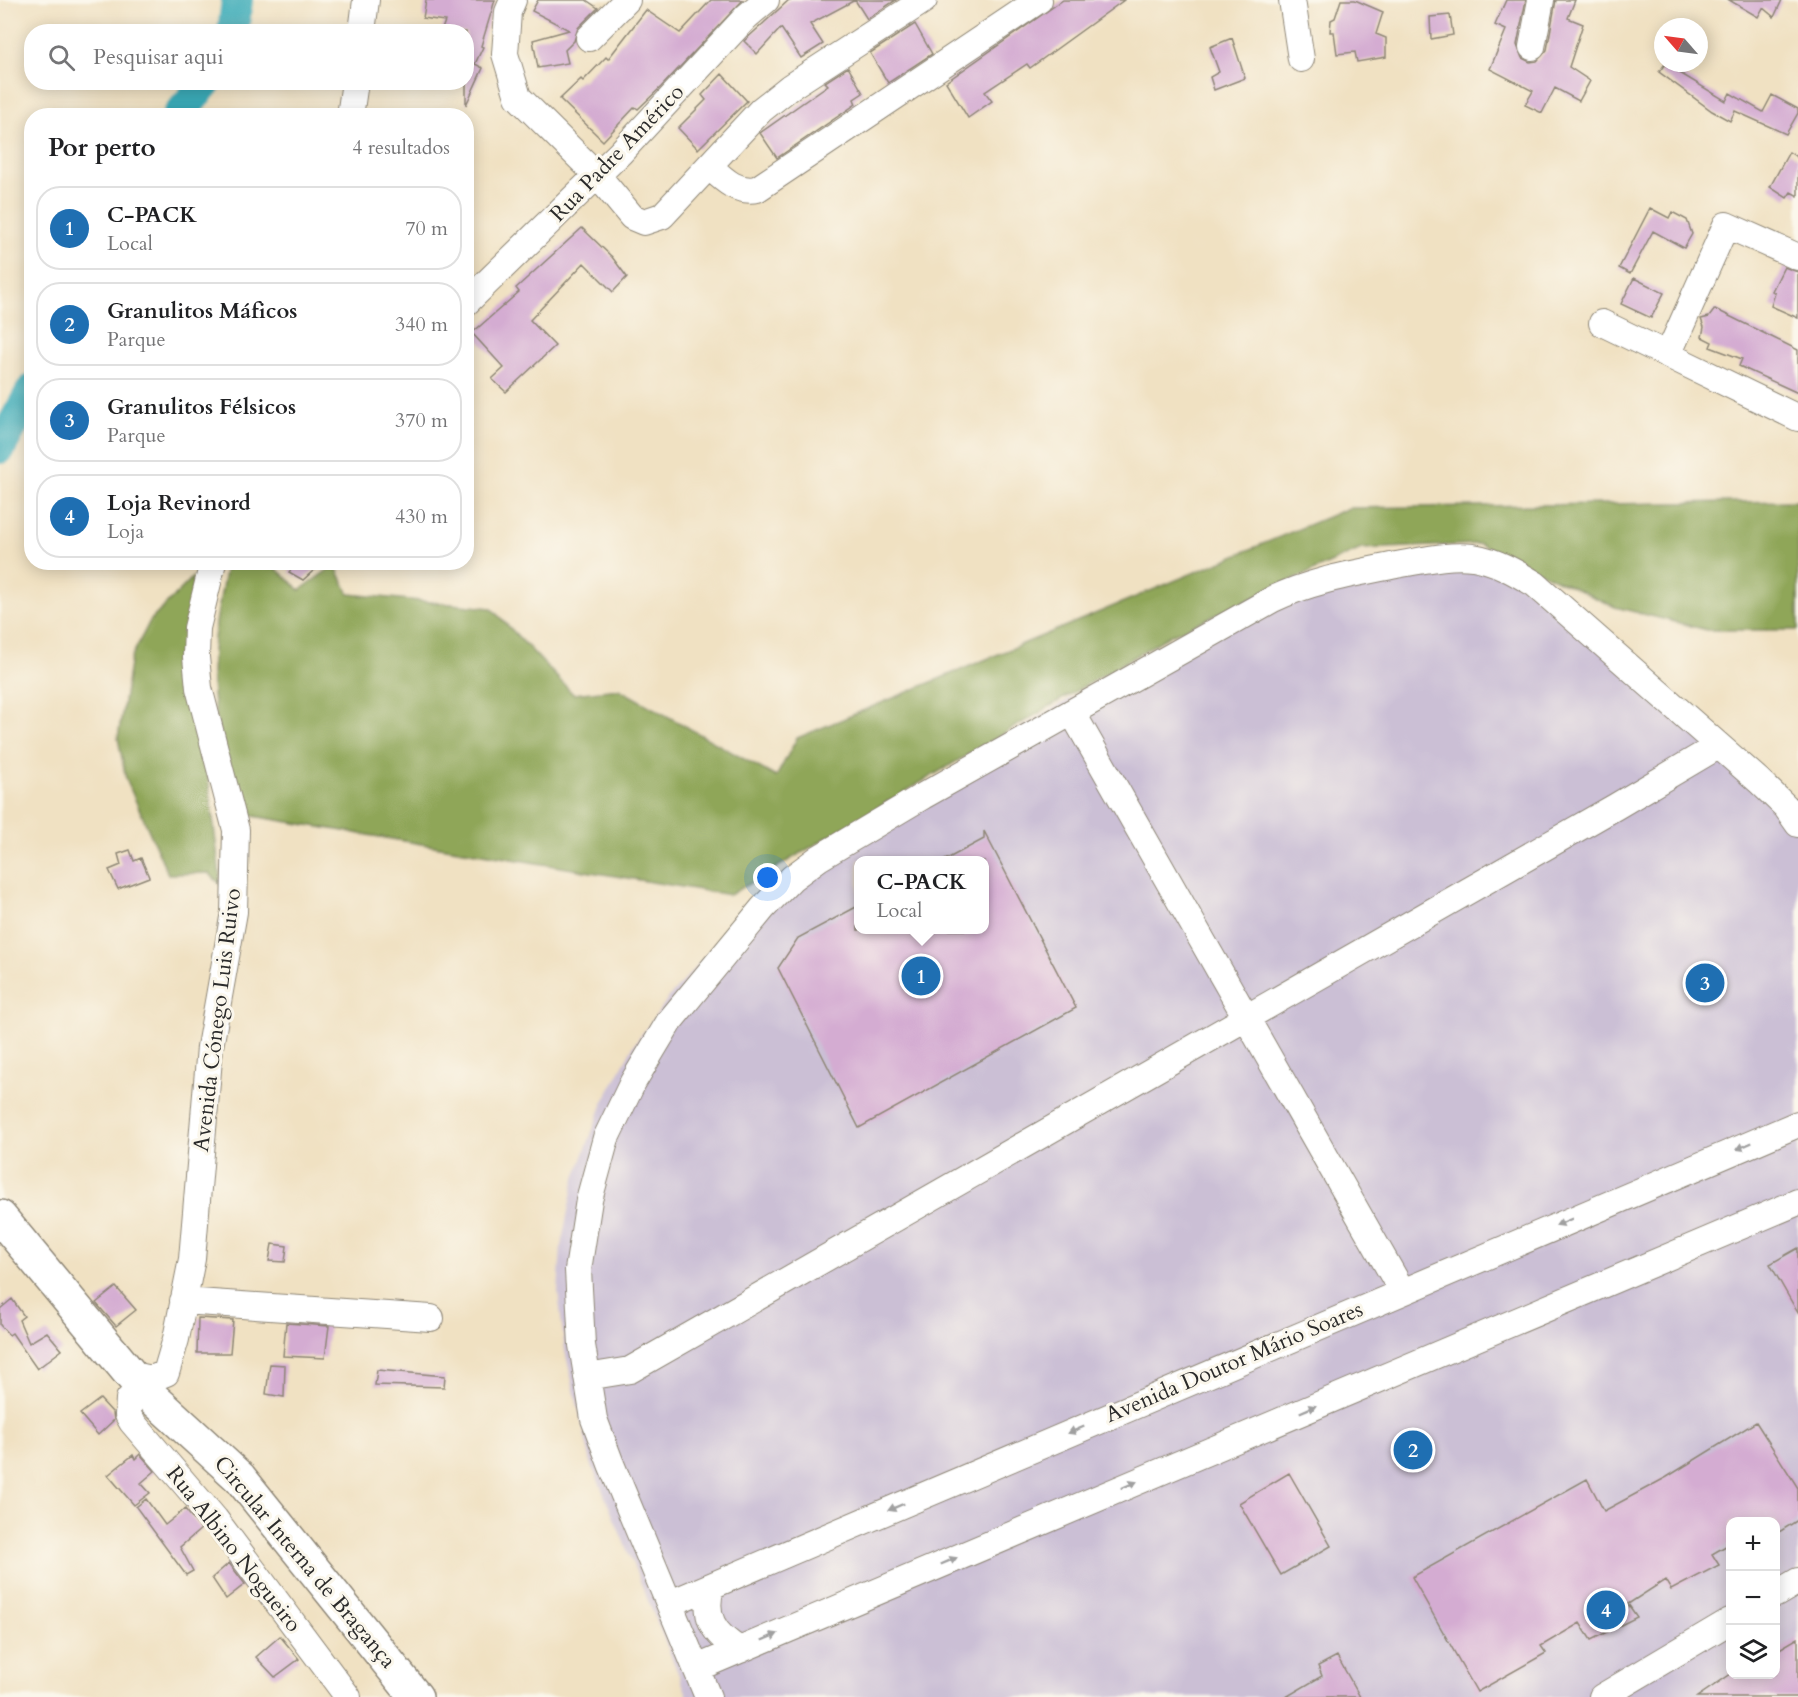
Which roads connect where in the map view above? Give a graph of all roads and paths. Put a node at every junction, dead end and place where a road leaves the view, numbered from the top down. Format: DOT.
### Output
graph roads {
  1 [pos="366,0"];
  2 [pos="513,0"];
  3 [pos="627,0"];
  4 [pos="766,0"];
  5 [pos="924,0"];
  6 [pos="1039,0"];
  7 [pos="1292,0"];
  8 [pos="1541,0"];
  9 [pos="363,24"];
  10 [pos="590,38"];
  11 [pos="1532,46"];
  12 [pos="1300,59"];
  13 [pos="354,90"];
  14 [pos="351,108"];
  15 [pos="710,166"];
  16 [pos="597,176"];
  17 [pos="1798,257"];
  18 [pos="474,295"];
  19 [pos="1602,323"];
  20 [pos="1668,355"];
  21 [pos="1798,418"];
  22 [pos="211,570"];
  23 [pos="1072,711"];
  24 [pos="1718,746"];
  25 [pos="1798,824"];
  26 [pos="1247,1018"];
  27 [pos="1798,1124"];
  28 [pos="1798,1202"];
  29 [pos="0,1216"];
  30 [pos="0,1237"];
  31 [pos="1401,1291"];
  32 [pos="183,1301"];
  33 [pos="431,1318"];
  34 [pos="176,1339"];
  35 [pos="587,1377"];
  36 [pos="129,1386"];
  37 [pos="174,1418"];
  38 [pos="1798,1581"];
  39 [pos="711,1586"];
  40 [pos="1780,1592"];
  41 [pos="671,1603"];
  42 [pos="1726,1624"];
  43 [pos="740,1650"];
  44 [pos="697,1668"];
  45 [pos="348,1697"];
  46 [pos="398,1697"];
  47 [pos="416,1697"];
  48 [pos="708,1697"];
  49 [pos="1602,1697"];
  1 -- 9 [label="street"];
  2 -- 16 [label="street"];
  3 -- 10 [label="street"];
  4 -- 16 [label="street, Rua Padre Américo"];
  5 -- 15 [label="street"];
  6 -- 15 [label="street"];
  7 -- 12 [label="street"];
  8 -- 11 [label="street"];
  13 -- 14 [label="street"];
  15 -- 16 [label="street"];
  16 -- 18 [label="street, Rua Padre Américo"];
  17 -- 20 [label="street"];
  19 -- 20 [label="street"];
  20 -- 21 [label="street"];
  22 -- 32 [label="street, Avenida Cónego Luis Ruivo"];
  23 -- 24 [label="street"];
  23 -- 26 [label="street"];
  23 -- 35 [label="street"];
  24 -- 25 [label="street"];
  24 -- 26 [label="street"];
  26 -- 31 [label="street"];
  26 -- 35 [label="street"];
  27 -- 31 [label="street, Avenida Doutor Mário Soares, one-way"];
  43 -- 28 [label="street, one-way"];
  29 -- 36 [label="main road, Circular Interna de Bragança"];
  30 -- 36 [label="main road, Circular Interna de Bragança"];
  31 -- 39 [label="street, Avenida Doutor Mário Soares, one-way"];
  32 -- 33 [label="street"];
  32 -- 34 [label="street, Avenida Cónego Luis Ruivo"];
  34 -- 36 [label="street"];
  34 -- 37 [label="street"];
  35 -- 41 [label="street"];
  36 -- 37 [label="main road, Circular Interna de Bragança"];
  36 -- 45 [label="street, Rua Albino Nogueiro"];
  36 -- 46 [label="main road, Circular Interna de Bragança"];
  37 -- 47 [label="main road, Circular Interna de Bragança"];
  38 -- 40 [label="street"];
  39 -- 41 [label="street, Avenida Doutor Mário Soares"];
  39 -- 43 [label="street"];
  41 -- 44 [label="street"];
  42 -- 49 [label="street"];
  43 -- 44 [label="street"];
  44 -- 48 [label="street"];
}
